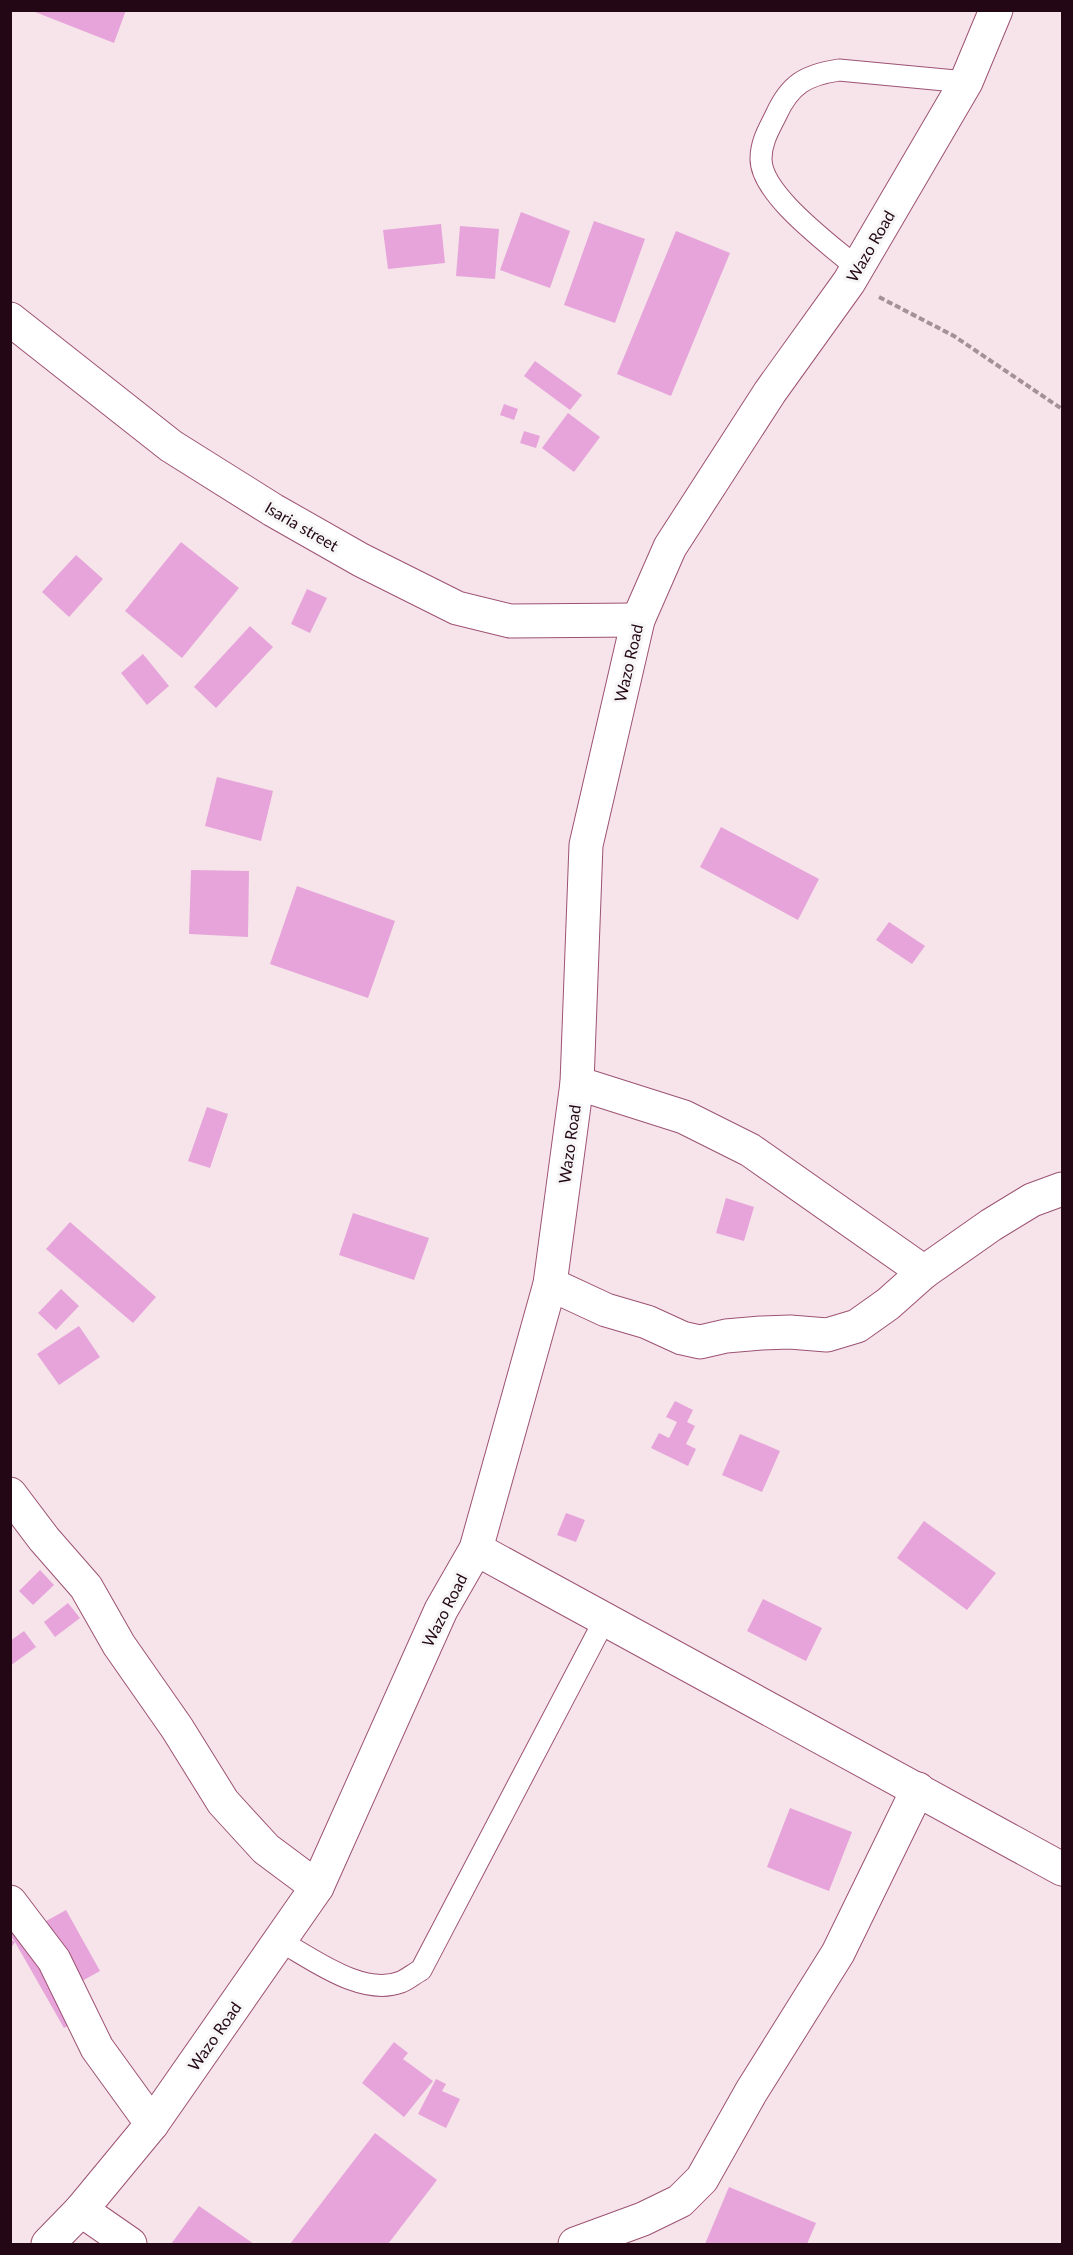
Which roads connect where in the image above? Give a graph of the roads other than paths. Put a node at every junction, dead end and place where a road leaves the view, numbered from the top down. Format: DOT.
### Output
graph roads {
  1 [pos="996,10"];
  2 [pos="966,82"];
  3 [pos="853,275"];
  4 [pos="10,319"];
  5 [pos="638,620"];
  6 [pos="577,1083"];
  7 [pos="1062,1189"];
  8 [pos="924,1272"];
  9 [pos="550,1284"];
  10 [pos="10,1494"];
  11 [pos="476,1549"];
  12 [pos="605,1619"];
  13 [pos="918,1789"];
  14 [pos="1062,1869"];
  15 [pos="317,1887"];
  16 [pos="10,1902"];
  17 [pos="280,1941"];
  18 [pos="152,2124"];
  19 [pos="81,2210"];
  20 [pos="48,2244"];
  21 [pos="130,2244"];
  22 [pos="575,2244"];
  1 -- 2 [label="street, Wazo Road"];
  2 -- 3 [label="street, Wazo Road"];
  2 -- 3 [label="lane"];
  3 -- 5 [label="street, Wazo Road"];
  4 -- 5 [label="street, Isaria street"];
  5 -- 6 [label="street, Wazo Road"];
  6 -- 8 [label="street"];
  6 -- 9 [label="street, Wazo Road"];
  7 -- 8 [label="street"];
  8 -- 9 [label="street"];
  9 -- 11 [label="street, Wazo Road"];
  10 -- 15 [label="street"];
  11 -- 12 [label="street"];
  11 -- 15 [label="street, Wazo Road"];
  12 -- 13 [label="street"];
  12 -- 17 [label="lane"];
  13 -- 14 [label="street"];
  13 -- 22 [label="street"];
  15 -- 17 [label="street, Wazo Road"];
  16 -- 18 [label="street"];
  17 -- 18 [label="street, Wazo Road"];
  18 -- 19 [label="street, Wazo Road"];
  19 -- 20 [label="street, Wazo Road"];
  19 -- 21 [label="street"];
}
